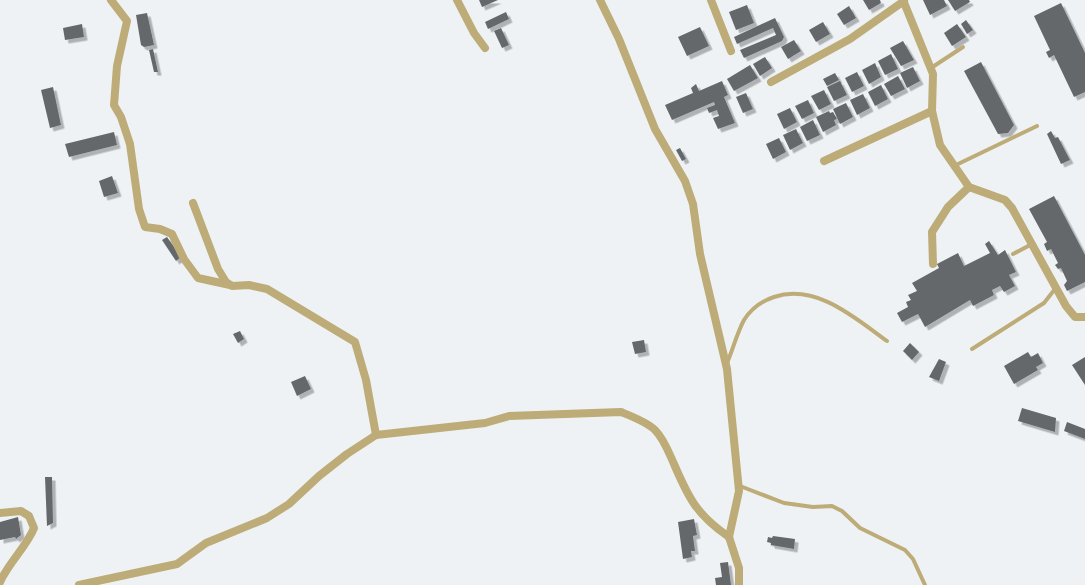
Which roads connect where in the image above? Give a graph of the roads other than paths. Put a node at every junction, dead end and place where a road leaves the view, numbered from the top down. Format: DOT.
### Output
graph roads {
  1 [pos="111,0"];
  2 [pos="457,0"];
  3 [pos="600,0"];
  4 [pos="712,0"];
  5 [pos="904,1"];
  6 [pos="963,47"];
  7 [pos="485,48"];
  8 [pos="731,51"];
  9 [pos="931,68"];
  10 [pos="771,82"];
  11 [pos="932,111"];
  12 [pos="1037,126"];
  13 [pos="824,161"];
  14 [pos="956,165"];
  15 [pos="969,187"];
  16 [pos="193,203"];
  17 [pos="1032,244"];
  18 [pos="1014,254"];
  19 [pos="933,264"];
  20 [pos="230,285"];
  21 [pos="1055,289"];
  22 [pos="1085,317"];
  23 [pos="887,341"];
  24 [pos="972,350"];
  25 [pos="726,365"];
  26 [pos="376,435"];
  27 [pos="738,483"];
  28 [pos="0,513"];
  29 [pos="729,537"];
  30 [pos="0,582"];
  31 [pos="79,585"];
  32 [pos="739,585"];
  33 [pos="925,585"];
  1 -- 20 [label="street"];
  2 -- 7 [label="street"];
  3 -- 25 [label="street"];
  4 -- 8 [label="street"];
  5 -- 9 [label="street"];
  5 -- 10 [label="street"];
  6 -- 9 [label="lane"];
  9 -- 11 [label="street"];
  11 -- 13 [label="street"];
  11 -- 14 [label="street"];
  12 -- 14 [label="lane"];
  14 -- 15 [label="street"];
  15 -- 17 [label="street"];
  15 -- 19 [label="street"];
  16 -- 20 [label="street"];
  17 -- 18 [label="lane"];
  17 -- 21 [label="street"];
  20 -- 26 [label="street"];
  21 -- 22 [label="street"];
  21 -- 24 [label="lane"];
  23 -- 25 [label="lane"];
  25 -- 27 [label="street"];
  26 -- 29 [label="street"];
  26 -- 31 [label="street"];
  27 -- 29 [label="street"];
  27 -- 33 [label="lane"];
  28 -- 30 [label="street"];
  29 -- 32 [label="street"];
}
